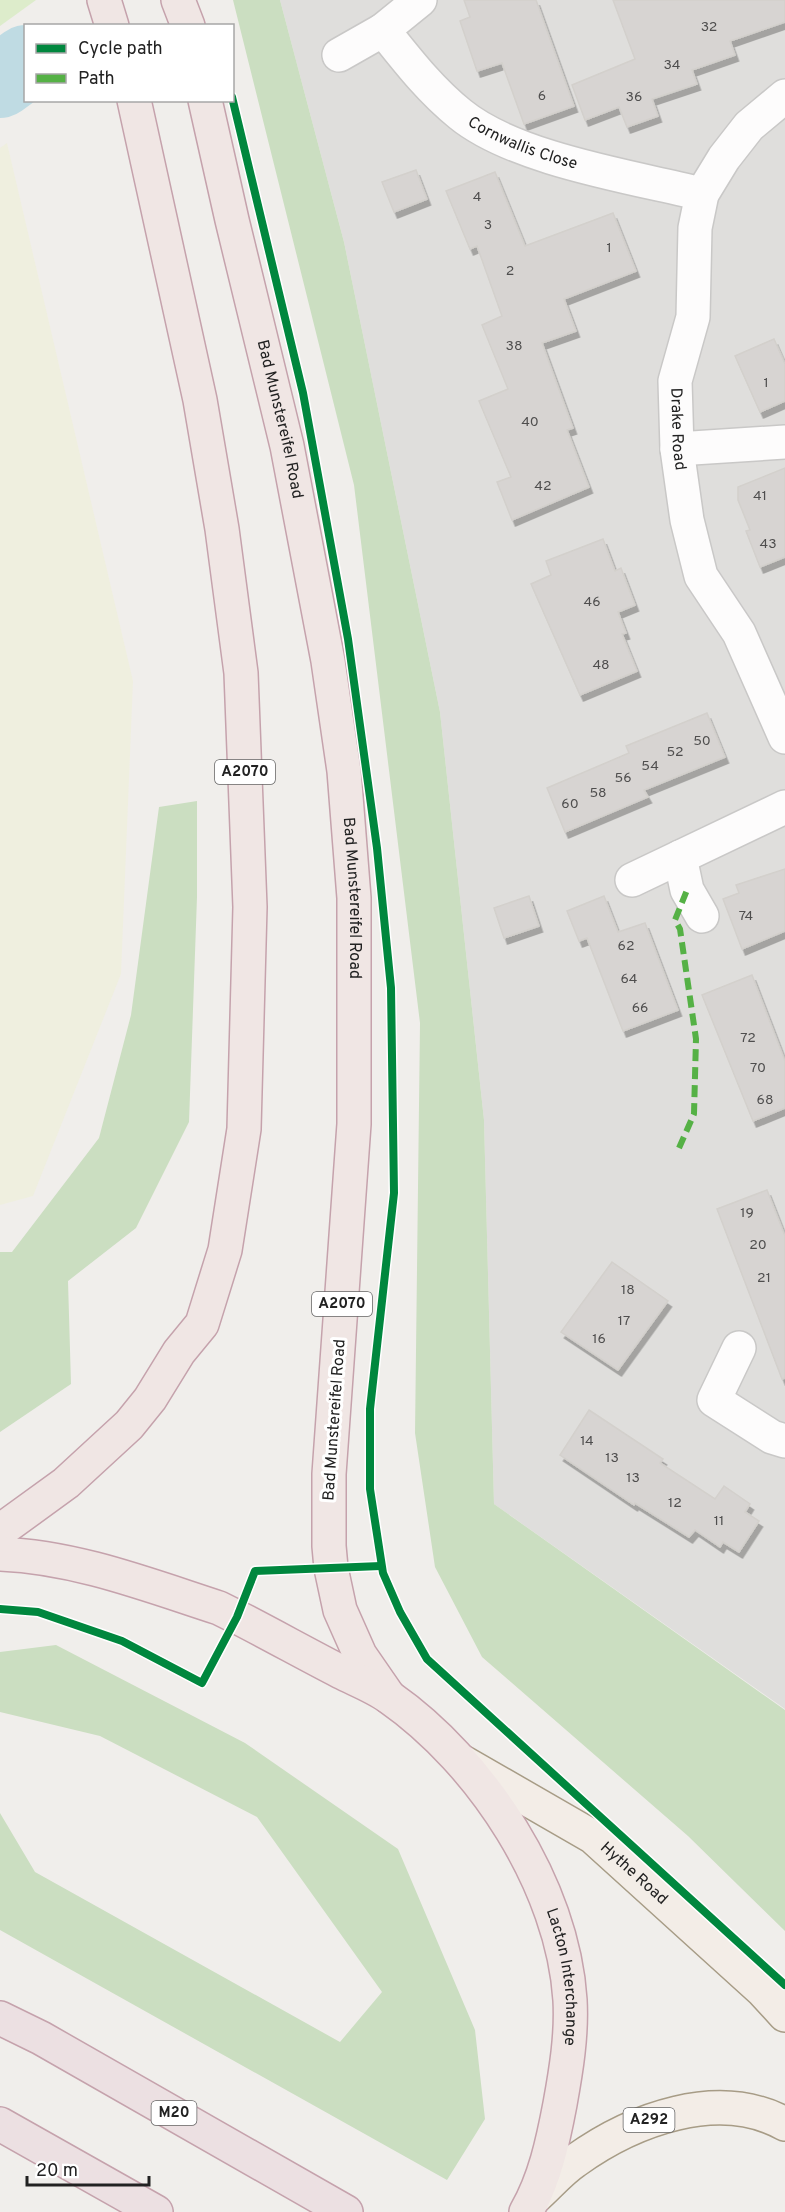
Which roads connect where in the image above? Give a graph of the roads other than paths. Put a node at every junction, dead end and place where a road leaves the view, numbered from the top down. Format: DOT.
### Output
graph roads {
  1 [pos="104,0"];
  2 [pos="178,0"];
  3 [pos="420,0"];
  4 [pos="111,24"];
  5 [pos="187,24"];
  6 [pos="383,30"];
  7 [pos="339,55"];
  8 [pos="785,96"];
  9 [pos="134,102"];
  10 [pos="205,102"];
  11 [pos="702,194"];
  12 [pos="785,442"];
  13 [pos="677,449"];
  14 [pos="785,737"];
  15 [pos="785,807"];
  16 [pos="680,857"];
  17 [pos="632,880"];
  18 [pos="702,916"];
  19 [pos="739,1348"];
  20 [pos="785,1441"];
  21 [pos="0,1531"];
  22 [pos="0,1554"];
  23 [pos="389,1697"];
  24 [pos="461,1761"];
  25 [pos="785,2015"];
  26 [pos="0,2018"];
  27 [pos="0,2124"];
  28 [pos="785,2124"];
  29 [pos="530,2205"];
  30 [pos="156,2212"];
  31 [pos="346,2212"];
  1 -- 4 [label="highway"];
  2 -- 5 [label="highway"];
  3 -- 6 [label="street"];
  6 -- 7 [label="street"];
  6 -- 11 [label="street, Cornwallis Close"];
  8 -- 11 [label="street, Drake Road"];
  9 -- 21 [label="highway, A2070"];
  10 -- 23 [label="highway, Bad Munstereifel Road / A2070"];
  11 -- 13 [label="street, Drake Road"];
  12 -- 13 [label="street"];
  13 -- 14 [label="street, Drake Road"];
  15 -- 16 [label="street"];
  16 -- 17 [label="street"];
  16 -- 18 [label="street"];
  19 -- 20 [label="street"];
  22 -- 23 [label="highway"];
  23 -- 24 [label="highway, Lacton Interchange"];
  24 -- 25 [label="main road, Hythe Road"];
  24 -- 29 [label="highway, Lacton Interchange"];
  26 -- 31 [label="highway, M20"];
  27 -- 30 [label="highway"];
  28 -- 29 [label="main road, A292"];
}
